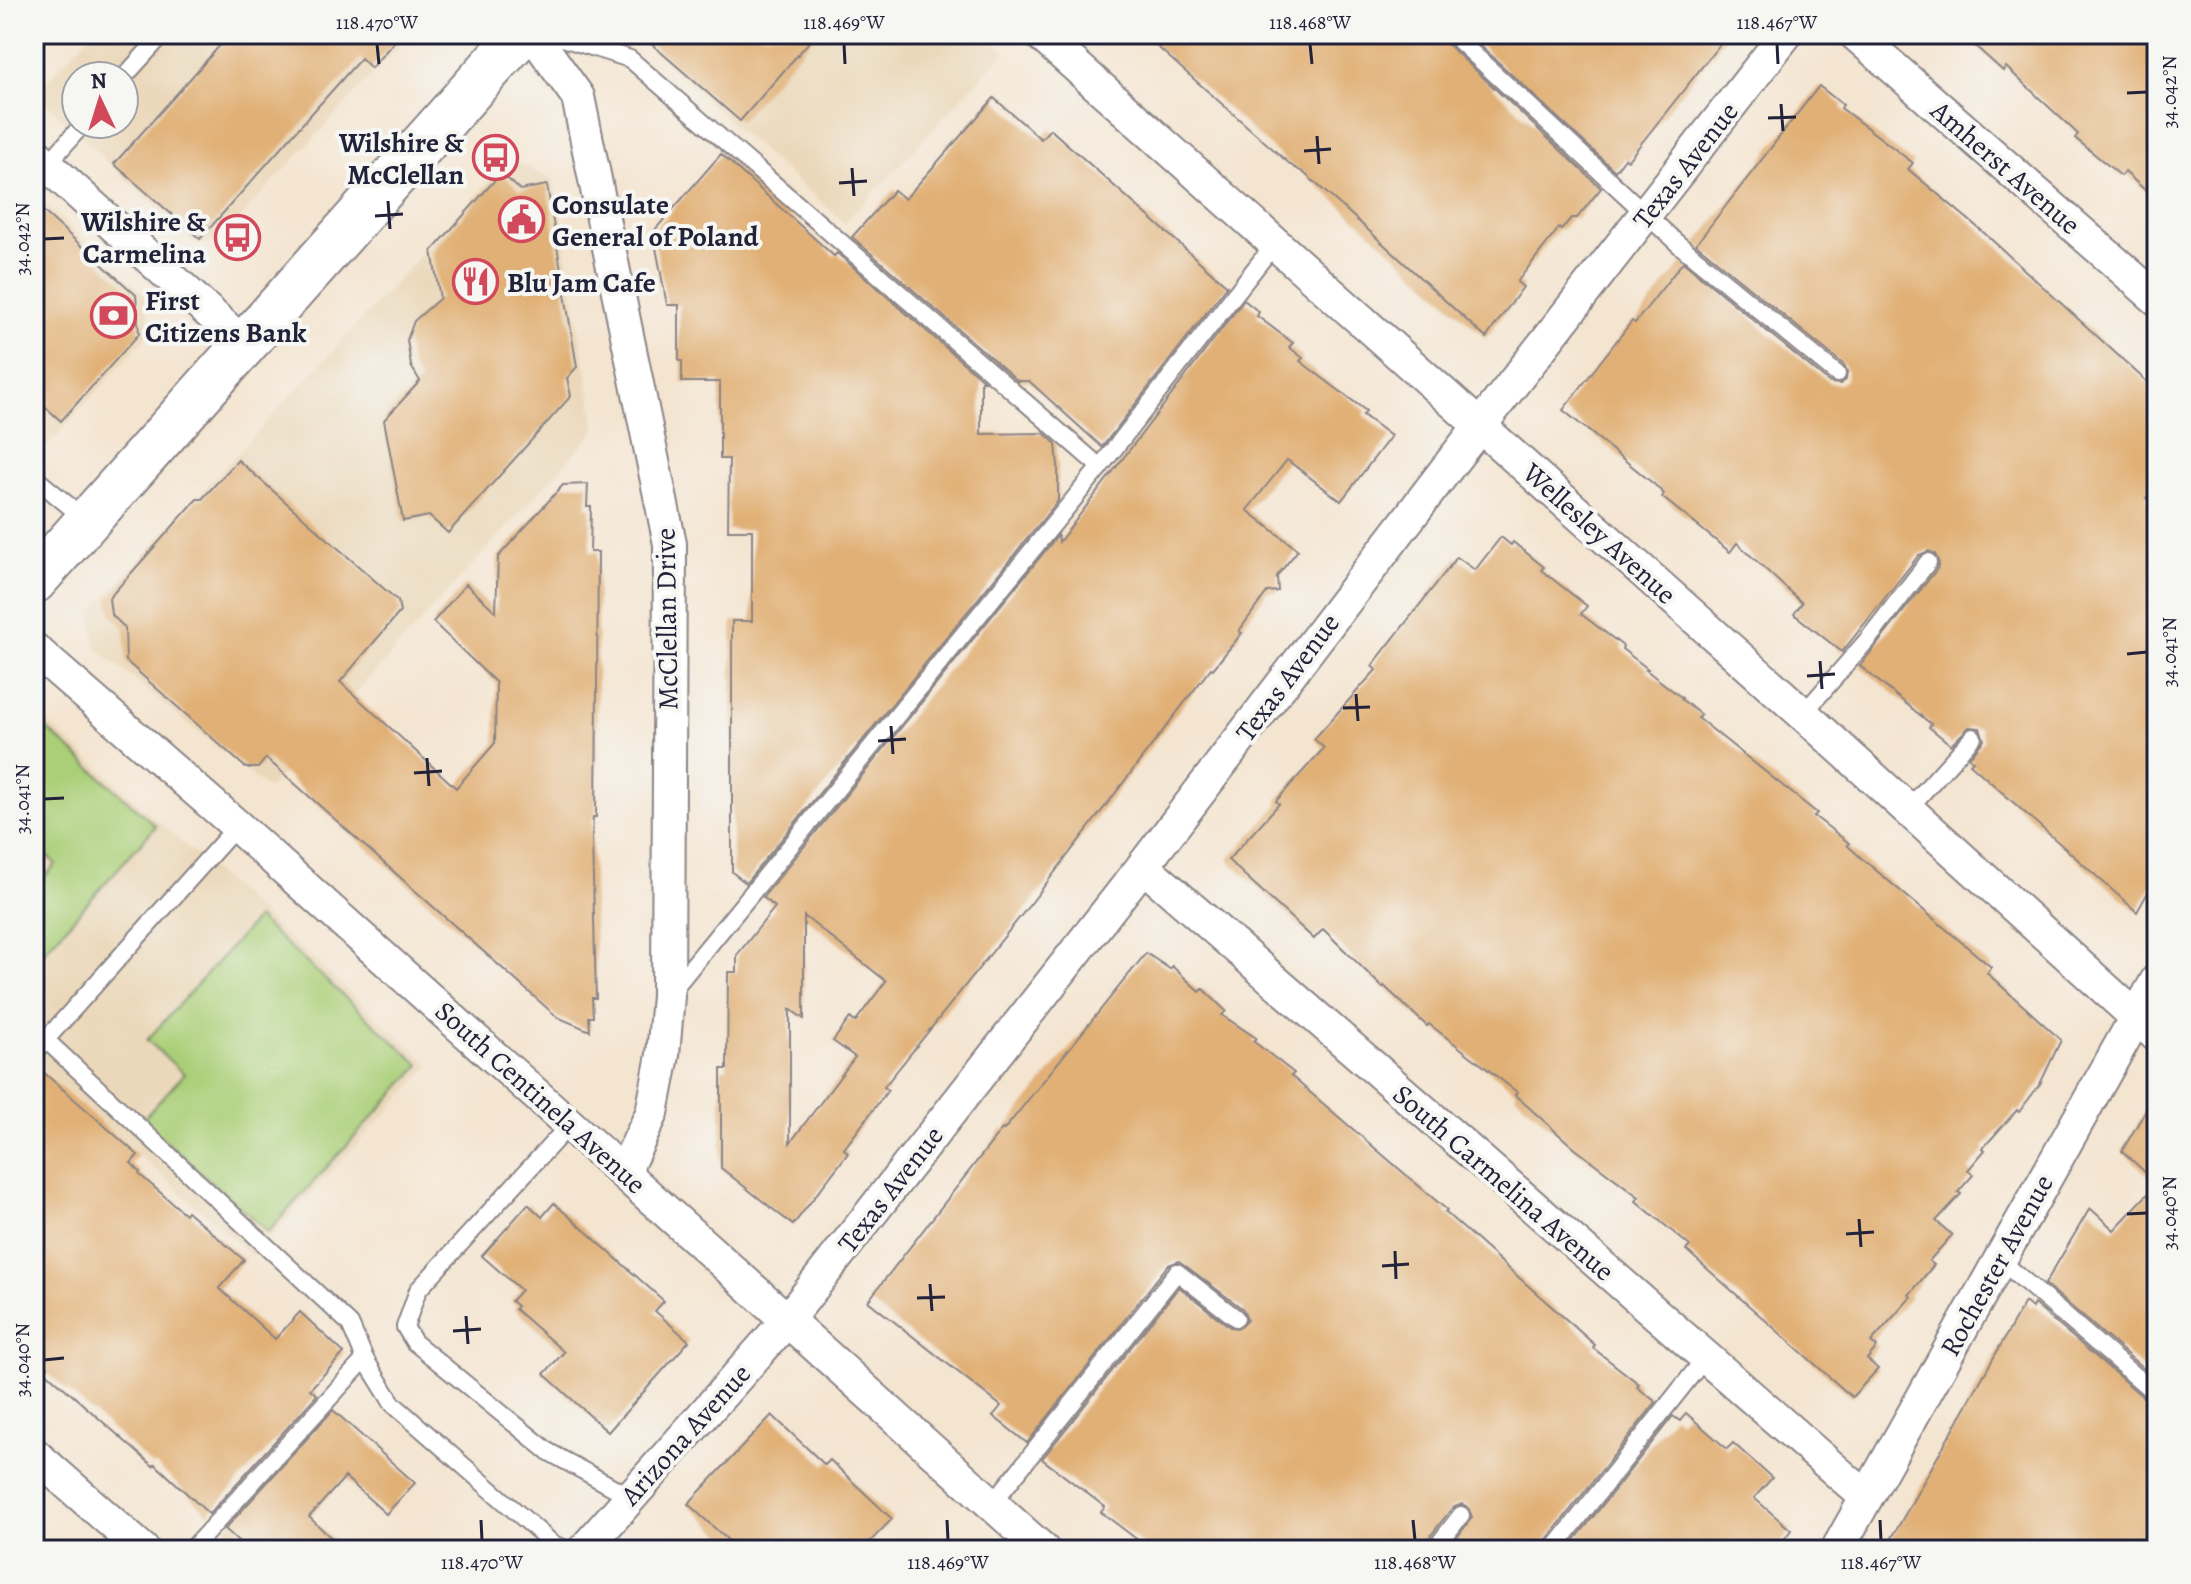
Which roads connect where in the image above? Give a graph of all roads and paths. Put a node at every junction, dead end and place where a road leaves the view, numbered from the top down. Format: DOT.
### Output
graph roads {
  1 [pos="163,34"];
  2 [pos="521,34"];
  3 [pos="533,34"];
  4 [pos="550,34"];
  5 [pos="1040,34"];
  6 [pos="1452,34"];
  7 [pos="1786,34"];
  8 [pos="1855,34"];
  9 [pos="139,60"];
  10 [pos="64,140"];
  11 [pos="41,159"];
  12 [pos="1648,214"];
  13 [pos="1275,243"];
  14 [pos="2157,299"];
  15 [pos="244,344"];
  16 [pos="1837,374"];
  17 [pos="1480,425"];
  18 [pos="1100,467"];
  19 [pos="34,477"];
  20 [pos="87,521"];
  21 [pos="1928,562"];
  22 [pos="34,581"];
  23 [pos="34,649"];
  24 [pos="1803,714"];
  25 [pos="1973,737"];
  26 [pos="1908,809"];
  27 [pos="237,826"];
  28 [pos="1143,866"];
  29 [pos="2157,980"];
  30 [pos="668,996"];
  31 [pos="2146,1027"];
  32 [pos="46,1040"];
  33 [pos="34,1053"];
  34 [pos="571,1123"];
  35 [pos="624,1172"];
  36 [pos="1999,1259"];
  37 [pos="1236,1318"];
  38 [pos="788,1319"];
  39 [pos="1705,1358"];
  40 [pos="365,1359"];
  41 [pos="2157,1395"];
  42 [pos="34,1454"];
  43 [pos="629,1496"];
  44 [pos="1866,1497"];
  45 [pos="992,1504"];
  46 [pos="1461,1515"];
  47 [pos="143,1550"];
  48 [pos="191,1550"];
  49 [pos="568,1550"];
  50 [pos="584,1550"];
  51 [pos="1043,1550"];
  52 [pos="1434,1550"];
  53 [pos="1553,1550"];
  54 [pos="1837,1550"];
  1 -- 9 [label="lane"];
  2 -- 15 [label="main road"];
  3 -- 30 [label="street, McClellan Drive"];
  4 -- 18 [label="lane"];
  5 -- 13 [label="street, Wellesley Avenue"];
  6 -- 12 [label="lane"];
  7 -- 12 [label="street, Texas Avenue"];
  8 -- 14 [label="street, Amherst Avenue"];
  10 -- 11 [label="lane"];
  11 -- 15 [label="street"];
  12 -- 16 [label="lane"];
  12 -- 17 [label="street, Texas Avenue"];
  13 -- 17 [label="street, Wellesley Avenue"];
  13 -- 18 [label="lane"];
  15 -- 20 [label="main road"];
  17 -- 24 [label="street, Wellesley Avenue"];
  17 -- 28 [label="street, Texas Avenue"];
  18 -- 30 [label="lane"];
  19 -- 20 [label="lane"];
  20 -- 22 [label="main road"];
  21 -- 24 [label="lane"];
  23 -- 27 [label="street, South Centinela Avenue"];
  24 -- 26 [label="street, Wellesley Avenue"];
  25 -- 26 [label="lane"];
  26 -- 31 [label="street, Wellesley Avenue"];
  27 -- 32 [label="lane"];
  27 -- 34 [label="street, South Centinela Avenue"];
  28 -- 38 [label="street, Texas Avenue"];
  28 -- 39 [label="street, South Carmelina Avenue"];
  29 -- 31 [label="street, Rochester Avenue"];
  30 -- 35 [label="street, McClellan Drive"];
  31 -- 36 [label="street, Rochester Avenue"];
  32 -- 33 [label="lane"];
  32 -- 40 [label="lane"];
  34 -- 35 [label="street, South Centinela Avenue"];
  34 -- 43 [label="lane"];
  35 -- 38 [label="street, South Centinela Avenue"];
  36 -- 41 [label="lane"];
  36 -- 44 [label="street, Rochester Avenue"];
  37 -- 45 [label="lane"];
  38 -- 43 [label="street, Arizona Avenue"];
  38 -- 45 [label="street, South Centinela Avenue"];
  39 -- 44 [label="street, South Carmelina Avenue"];
  39 -- 53 [label="lane"];
  40 -- 48 [label="lane"];
  40 -- 49 [label="lane"];
  42 -- 47 [label="street"];
  43 -- 50 [label="street, Arizona Avenue"];
  44 -- 54 [label="street, Rochester Avenue"];
  45 -- 51 [label="street, South Centinela Avenue"];
  46 -- 52 [label="lane"];
}
